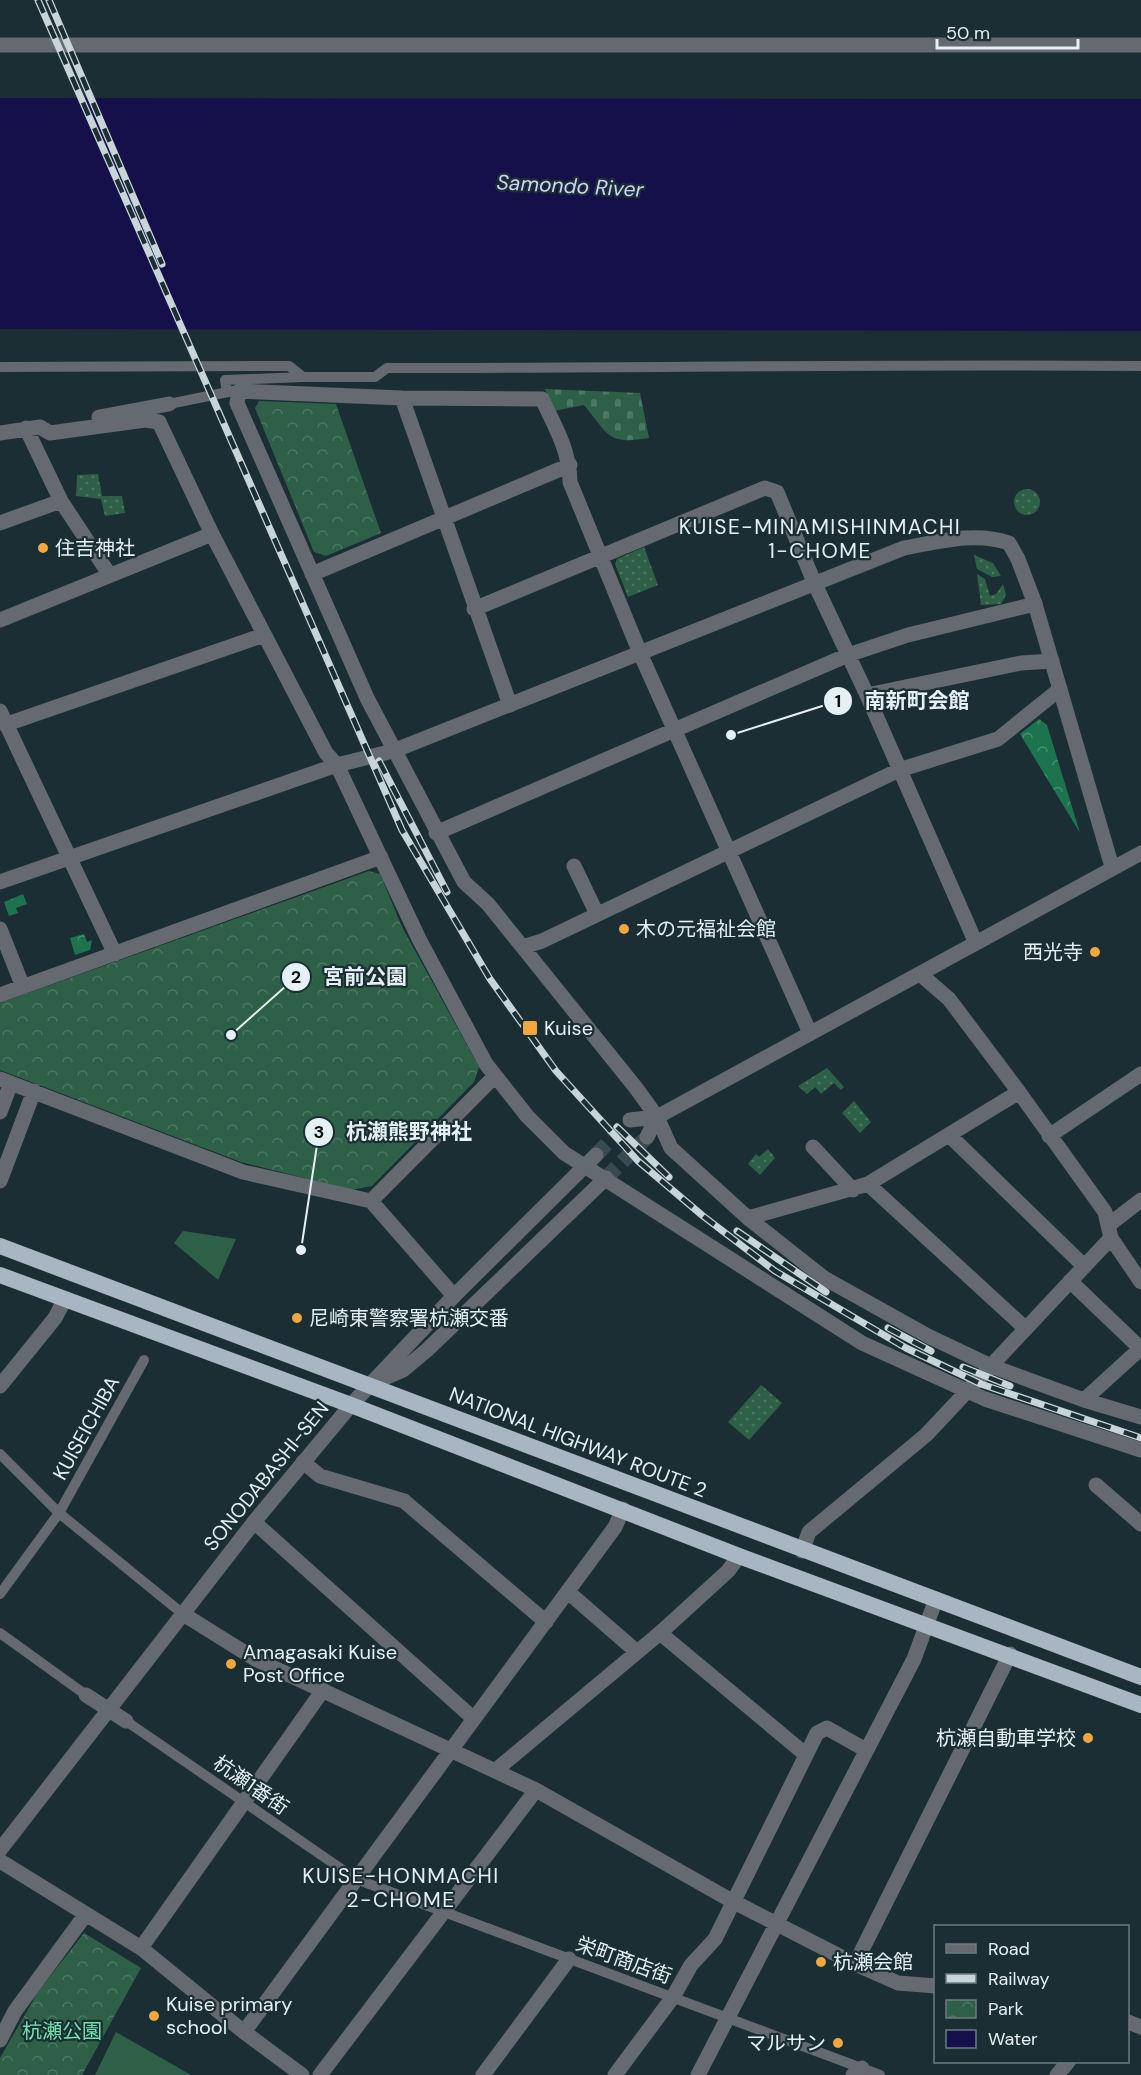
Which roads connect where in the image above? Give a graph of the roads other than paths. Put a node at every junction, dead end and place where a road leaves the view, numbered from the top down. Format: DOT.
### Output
graph roads {
  1 [pos="0,45"];
  2 [pos="1141,45"];
  3 [pos="1141,366"];
  4 [pos="0,367"];
  5 [pos="303,377"];
  6 [pos="233,391"];
  7 [pos="402,398"];
  8 [pos="168,404"];
  9 [pos="33,428"];
  10 [pos="0,433"];
  11 [pos="570,465"];
  12 [pos="61,501"];
  13 [pos="443,517"];
  14 [pos="0,523"];
  15 [pos="213,534"];
  16 [pos="601,556"];
  17 [pos="109,574"];
  18 [pos="312,574"];
  19 [pos="814,582"];
  20 [pos="1035,604"];
  21 [pos="474,609"];
  22 [pos="0,620"];
  23 [pos="264,635"];
  24 [pos="640,653"];
  25 [pos="848,655"];
  26 [pos="1052,661"];
  27 [pos="1060,689"];
  28 [pos="867,695"];
  29 [pos="510,705"];
  30 [pos="2,719"];
  31 [pos="673,729"];
  32 [pos="393,751"];
  33 [pos="337,765"];
  34 [pos="899,770"];
  35 [pos="436,833"];
  36 [pos="728,850"];
  37 [pos="381,857"];
  38 [pos="1140,857"];
  39 [pos="70,859"];
  40 [pos="574,866"];
  41 [pos="1112,867"];
  42 [pos="0,882"];
  43 [pos="597,914"];
  44 [pos="0,929"];
  45 [pos="975,941"];
  46 [pos="523,947"];
  47 [pos="115,954"];
  48 [pos="920,974"];
  49 [pos="23,987"];
  50 [pos="0,995"];
  51 [pos="810,1033"];
  52 [pos="1141,1074"];
  53 [pos="494,1077"];
  54 [pos="5,1081"];
  55 [pos="34,1091"];
  56 [pos="1019,1092"];
  57 [pos="0,1112"];
  58 [pos="657,1117"];
  59 [pos="630,1120"];
  60 [pos="949,1135"];
  61 [pos="1049,1136"];
  62 [pos="647,1137"];
  63 [pos="813,1147"];
  64 [pos="596,1155"];
  65 [pos="584,1166"];
  66 [pos="606,1178"];
  67 [pos="0,1181"];
  68 [pos="868,1184"];
  69 [pos="853,1190"];
  70 [pos="1141,1200"];
  71 [pos="371,1202"];
  72 [pos="748,1218"];
  73 [pos="1110,1231"];
  74 [pos="0,1246"];
  75 [pos="1084,1266"];
  76 [pos="0,1275"];
  77 [pos="1070,1281"];
  78 [pos="1141,1282"];
  79 [pos="454,1296"];
  80 [pos="65,1299"];
  81 [pos="1026,1328"];
  82 [pos="1141,1348"];
  83 [pos="144,1360"];
  84 [pos="991,1366"];
  85 [pos="369,1384"];
  86 [pos="0,1386"];
  87 [pos="968,1391"];
  88 [pos="1084,1400"];
  89 [pos="351,1405"];
  90 [pos="1141,1417"];
  91 [pos="1141,1450"];
  92 [pos="0,1454"];
  93 [pos="303,1462"];
  94 [pos="1096,1485"];
  95 [pos="623,1509"];
  96 [pos="59,1513"];
  97 [pos="254,1522"];
  98 [pos="1141,1524"];
  99 [pos="802,1551"];
  100 [pos="739,1556"];
  101 [pos="568,1592"];
  102 [pos="0,1594"];
  103 [pos="936,1599"];
  104 [pos="183,1614"];
  105 [pos="546,1622"];
  106 [pos="927,1625"];
  107 [pos="0,1633"];
  108 [pos="660,1633"];
  109 [pos="637,1652"];
  110 [pos="1010,1654"];
  111 [pos="1141,1677"];
  112 [pos="324,1690"];
  113 [pos="86,1695"];
  114 [pos="1141,1705"];
  115 [pos="108,1708"];
  116 [pos="474,1719"];
  117 [pos="126,1721"];
  118 [pos="453,1749"];
  119 [pos="866,1749"];
  120 [pos="805,1754"];
  121 [pos="496,1770"];
  122 [pos="536,1790"];
  123 [pos="245,1803"];
  124 [pos="0,1850"];
  125 [pos="0,1861"];
  126 [pos="356,1879"];
  127 [pos="732,1901"];
  128 [pos="444,1912"];
  129 [pos="86,1914"];
  130 [pos="776,1924"];
  131 [pos="141,1948"];
  132 [pos="569,1959"];
  133 [pos="855,1964"];
  134 [pos="934,1986"];
  135 [pos="672,1997"];
  136 [pos="729,2018"];
  137 [pos="244,2032"];
  138 [pos="0,2040"];
  139 [pos="1066,2063"];
  140 [pos="858,2072"];
  141 [pos="302,2075"];
  142 [pos="320,2075"];
  143 [pos="483,2075"];
  144 [pos="615,2075"];
  145 [pos="698,2075"];
  146 [pos="880,2075"];
  147 [pos="1057,2075"];
  1 -- 2 [label="street"];
  3 -- 5 [label="street"];
  4 -- 5 [label="street"];
  5 -- 6 [label="street"];
  6 -- 7 [label="street"];
  6 -- 8 [label="street"];
  6 -- 18 [label="street"];
  7 -- 11 [label="street"];
  7 -- 13 [label="street"];
  8 -- 9 [label="street"];
  9 -- 10 [label="street"];
  9 -- 12 [label="street"];
  9 -- 15 [label="street"];
  11 -- 13 [label="street"];
  11 -- 16 [label="street"];
  12 -- 14 [label="street"];
  12 -- 17 [label="street"];
  13 -- 18 [label="street"];
  13 -- 21 [label="street"];
  15 -- 17 [label="street"];
  15 -- 23 [label="street"];
  16 -- 19 [label="street"];
  16 -- 21 [label="street"];
  16 -- 24 [label="street"];
  17 -- 22 [label="street"];
  18 -- 32 [label="street"];
  19 -- 20 [label="street"];
  19 -- 24 [label="street"];
  19 -- 25 [label="street"];
  20 -- 25 [label="street"];
  20 -- 26 [label="street"];
  21 -- 29 [label="street"];
  23 -- 30 [label="street"];
  23 -- 33 [label="street"];
  24 -- 29 [label="street"];
  24 -- 31 [label="street"];
  25 -- 28 [label="street"];
  25 -- 31 [label="street"];
  26 -- 27 [label="street"];
  26 -- 28 [label="street"];
  27 -- 34 [label="street"];
  27 -- 41 [label="street"];
  28 -- 34 [label="street"];
  29 -- 32 [label="street"];
  30 -- 39 [label="street"];
  31 -- 35 [label="street"];
  31 -- 36 [label="street"];
  32 -- 33 [label="street"];
  32 -- 35 [label="street"];
  33 -- 37 [label="street"];
  33 -- 39 [label="street"];
  34 -- 36 [label="street"];
  34 -- 45 [label="street"];
  35 -- 46 [label="street"];
  36 -- 43 [label="street"];
  36 -- 51 [label="street"];
  37 -- 47 [label="street"];
  37 -- 53 [label="street"];
  38 -- 41 [label="street"];
  39 -- 42 [label="street"];
  39 -- 47 [label="street"];
  40 -- 43 [label="street"];
  41 -- 45 [label="street"];
  43 -- 46 [label="street"];
  44 -- 49 [label="street"];
  45 -- 48 [label="street"];
  46 -- 58 [label="street"];
  47 -- 49 [label="street"];
  48 -- 51 [label="street"];
  48 -- 56 [label="street"];
  49 -- 50 [label="street"];
  51 -- 58 [label="street"];
  52 -- 61 [label="street"];
  53 -- 65 [label="street"];
  53 -- 71 [label="street"];
  54 -- 55 [label="street"];
  54 -- 57 [label="street"];
  55 -- 67 [label="street"];
  55 -- 71 [label="street"];
  56 -- 60 [label="street"];
  56 -- 61 [label="street"];
  58 -- 59 [label="street"];
  58 -- 62 [label="street"];
  58 -- 72 [label="street"];
  60 -- 68 [label="street"];
  60 -- 75 [label="street"];
  61 -- 73 [label="street"];
  63 -- 69 [label="street"];
  64 -- 65 [label="street, SONODABASHI-SEN"];
  65 -- 66 [label="street"];
  65 -- 79 [label="street, SONODABASHI-SEN"];
  66 -- 85 [label="street"];
  66 -- 87 [label="street"];
  68 -- 69 [label="street"];
  68 -- 81 [label="street"];
  69 -- 72 [label="street"];
  70 -- 73 [label="street"];
  71 -- 79 [label="street"];
  72 -- 84 [label="street"];
  73 -- 75 [label="street"];
  73 -- 78 [label="street"];
  74 -- 85 [label="highway, NATIONAL HIGHWAY ROUTE 2"];
  75 -- 77 [label="street"];
  76 -- 80 [label="highway"];
  77 -- 81 [label="street"];
  77 -- 82 [label="street"];
  79 -- 85 [label="street, SONODABASHI-SEN"];
  80 -- 86 [label="street"];
  80 -- 89 [label="highway"];
  81 -- 84 [label="street"];
  82 -- 88 [label="street"];
  83 -- 96 [label="street, KUISEICHIBA"];
  84 -- 87 [label="street"];
  84 -- 88 [label="street"];
  85 -- 89 [label="street, SONODABASHI-SEN"];
  85 -- 99 [label="highway, NATIONAL HIGHWAY ROUTE 2"];
  87 -- 91 [label="street"];
  87 -- 99 [label="street"];
  88 -- 90 [label="street"];
  89 -- 93 [label="street, SONODABASHI-SEN"];
  89 -- 95 [label="highway"];
  92 -- 96 [label="street, KUISEICHIBA"];
  93 -- 97 [label="street, SONODABASHI-SEN"];
  93 -- 105 [label="street"];
  94 -- 98 [label="street"];
  95 -- 100 [label="highway"];
  95 -- 101 [label="street"];
  96 -- 102 [label="street, KUISEICHIBA"];
  96 -- 104 [label="street, KUISEICHIBA"];
  97 -- 104 [label="street, SONODABASHI-SEN"];
  97 -- 116 [label="street"];
  99 -- 103 [label="highway, NATIONAL HIGHWAY ROUTE 2"];
  100 -- 106 [label="highway"];
  100 -- 108 [label="street"];
  101 -- 105 [label="street"];
  101 -- 109 [label="street"];
  103 -- 106 [label="street"];
  103 -- 111 [label="highway, NATIONAL HIGHWAY ROUTE 2"];
  104 -- 112 [label="street"];
  104 -- 115 [label="street, SONODABASHI-SEN"];
  105 -- 116 [label="street"];
  106 -- 110 [label="highway"];
  106 -- 119 [label="street"];
  107 -- 113 [label="street"];
  108 -- 109 [label="street"];
  108 -- 120 [label="street"];
  109 -- 121 [label="street"];
  110 -- 114 [label="highway"];
  110 -- 133 [label="street"];
  112 -- 118 [label="street"];
  112 -- 123 [label="street"];
  113 -- 115 [label="street"];
  115 -- 117 [label="street"];
  115 -- 124 [label="street, SONODABASHI-SEN"];
  116 -- 118 [label="street"];
  117 -- 123 [label="street, 杭瀬1番街"];
  118 -- 121 [label="street"];
  118 -- 126 [label="street"];
  119 -- 120 [label="street"];
  119 -- 130 [label="street"];
  120 -- 127 [label="street"];
  121 -- 122 [label="street"];
  122 -- 127 [label="street"];
  122 -- 128 [label="street"];
  123 -- 126 [label="street, 杭瀬1番街"];
  123 -- 131 [label="street"];
  125 -- 129 [label="street"];
  126 -- 128 [label="street, 栄町商店街"];
  126 -- 137 [label="street"];
  127 -- 130 [label="street"];
  127 -- 135 [label="street"];
  128 -- 132 [label="street, 栄町商店街"];
  128 -- 142 [label="street"];
  129 -- 131 [label="street"];
  129 -- 138 [label="street"];
  130 -- 133 [label="street"];
  130 -- 136 [label="street"];
  131 -- 137 [label="street"];
  132 -- 135 [label="street, 栄町商店街"];
  132 -- 143 [label="street"];
  133 -- 134 [label="street"];
  135 -- 136 [label="street, 栄町商店街"];
  135 -- 144 [label="street"];
  136 -- 140 [label="street, 栄町商店街"];
  136 -- 145 [label="street"];
  137 -- 141 [label="street"];
  139 -- 147 [label="street"];
  140 -- 146 [label="street, 栄町商店街"];
}
